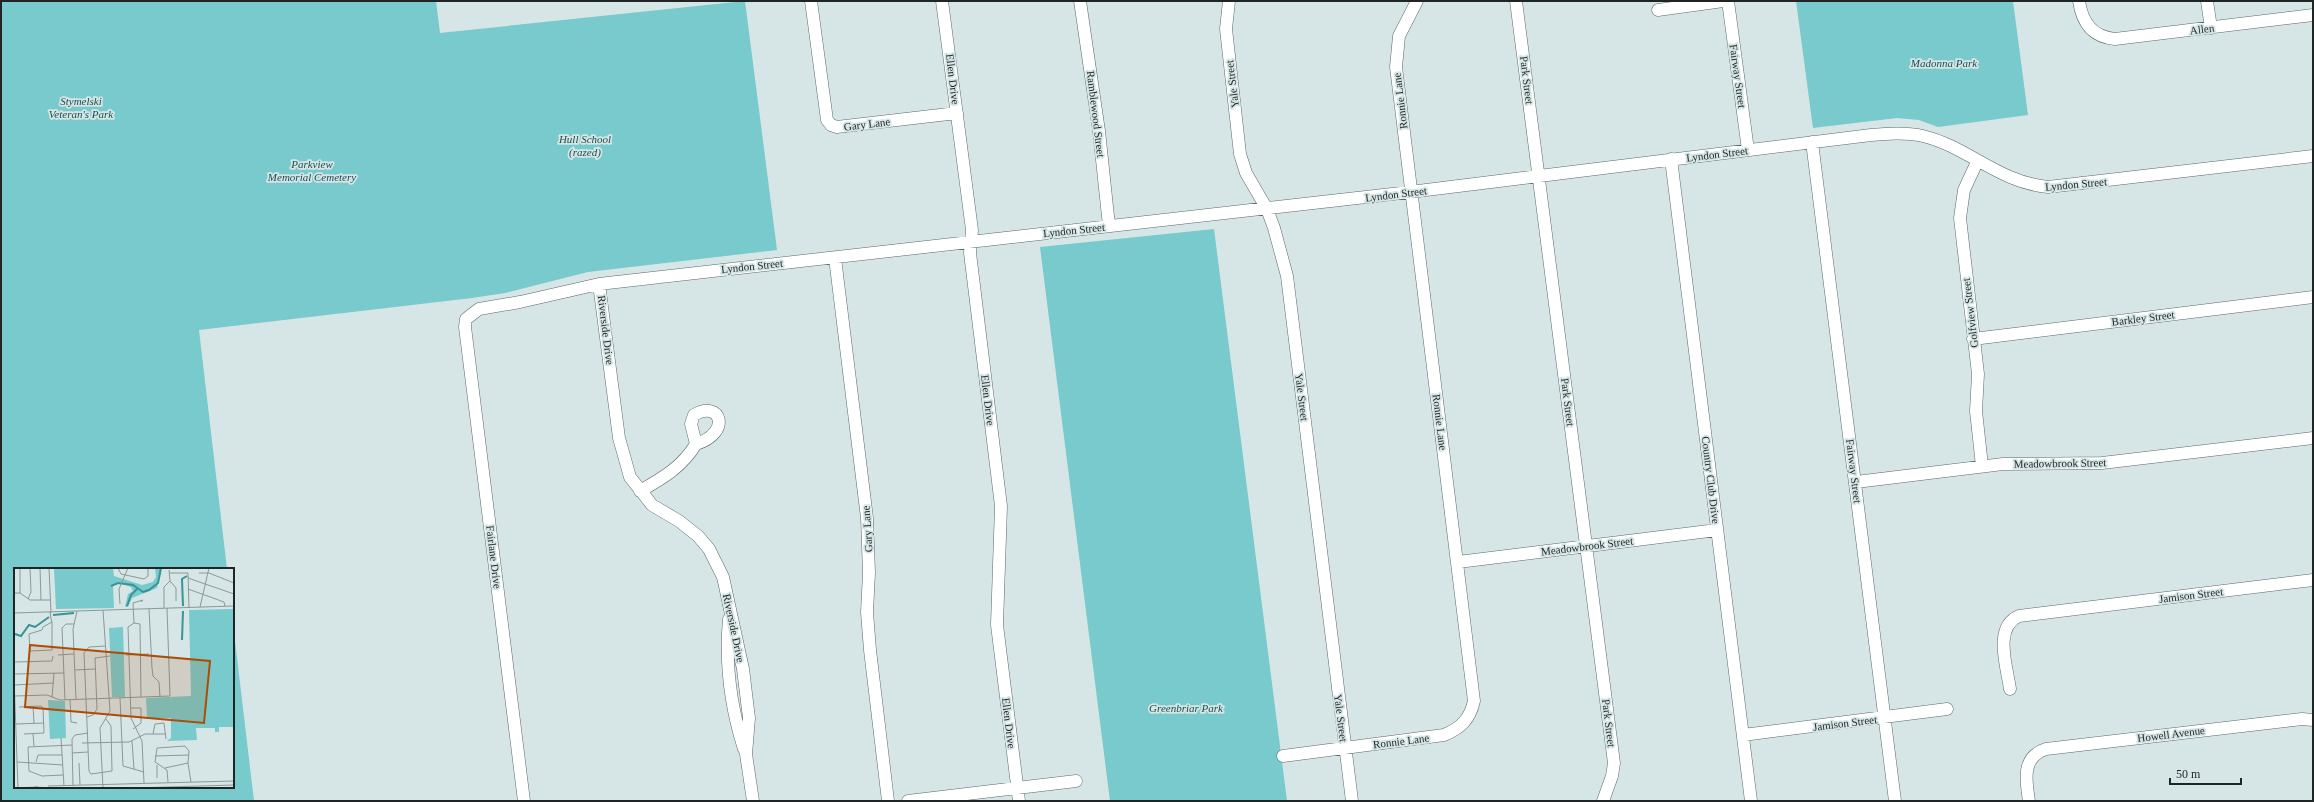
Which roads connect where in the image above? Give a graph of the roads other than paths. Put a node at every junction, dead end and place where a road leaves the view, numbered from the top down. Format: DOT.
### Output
graph roads {
  1 [pos="812,1"];
  2 [pos="942,1"];
  3 [pos="1080,1"];
  4 [pos="1229,1"];
  5 [pos="1416,1"];
  6 [pos="1516,1"];
  7 [pos="1723,1"];
  8 [pos="1728,1"];
  9 [pos="2079,1"];
  10 [pos="2207,1"];
  11 [pos="1658,10"];
  12 [pos="2313,15"];
  13 [pos="2211,28"];
  14 [pos="957,113"];
  15 [pos="1812,142"];
  16 [pos="1748,150"];
  17 [pos="2313,156"];
  18 [pos="1671,159"];
  19 [pos="1977,162"];
  20 [pos="1539,176"];
  21 [pos="1410,192"];
  22 [pos="1267,209"];
  23 [pos="1109,226"];
  24 [pos="972,242"];
  25 [pos="835,258"];
  26 [pos="599,284"];
  27 [pos="2313,297"];
  28 [pos="471,314"];
  29 [pos="1974,339"];
  30 [pos="2313,438"];
  31 [pos="696,444"];
  32 [pos="1982,466"];
  33 [pos="1856,482"];
  34 [pos="640,491"];
  35 [pos="1717,530"];
  36 [pos="1586,546"];
  37 [pos="1458,562"];
  38 [pos="2313,580"];
  39 [pos="2010,689"];
  40 [pos="1947,709"];
  41 [pos="1885,719"];
  42 [pos="2313,720"];
  43 [pos="1743,735"];
  44 [pos="1345,748"];
  45 [pos="1283,756"];
  46 [pos="1076,781"];
  47 [pos="1017,788"];
  48 [pos="524,801"];
  49 [pos="753,801"];
  50 [pos="888,801"];
  51 [pos="908,801"];
  52 [pos="1019,801"];
  53 [pos="1352,801"];
  54 [pos="1603,801"];
  55 [pos="1751,801"];
  56 [pos="1895,801"];
  57 [pos="2029,801"];
  1 -- 14 [label="street, Gary Lane"];
  2 -- 14 [label="street, Ellen Drive"];
  3 -- 23 [label="street, Ramblewood Street"];
  4 -- 22 [label="street, Yale Street"];
  5 -- 21 [label="street, Ronnie Lane"];
  6 -- 20 [label="street, Park Street"];
  7 -- 11 [label="street"];
  8 -- 16 [label="street, Fairway Street"];
  9 -- 13 [label="street, Allen"];
  10 -- 13 [label="street"];
  12 -- 13 [label="street, Allen"];
  14 -- 24 [label="street, Ellen Drive"];
  15 -- 16 [label="street, Lyndon Street"];
  15 -- 19 [label="street, Lyndon Street"];
  15 -- 33 [label="street, Fairway Street"];
  16 -- 18 [label="street, Lyndon Street"];
  17 -- 19 [label="street, Lyndon Street"];
  18 -- 20 [label="street, Lyndon Street"];
  18 -- 35 [label="street, Country Club Drive"];
  19 -- 29 [label="street, Golfview Street"];
  20 -- 21 [label="street, Lyndon Street"];
  20 -- 36 [label="street, Park Street"];
  21 -- 22 [label="street, Lyndon Street"];
  21 -- 37 [label="street, Ronnie Lane"];
  22 -- 23 [label="street, Lyndon Street"];
  22 -- 44 [label="street, Yale Street"];
  23 -- 24 [label="street, Lyndon Street"];
  24 -- 25 [label="street, Lyndon Street"];
  24 -- 47 [label="street, Ellen Drive"];
  25 -- 26 [label="street, Lyndon Street"];
  25 -- 50 [label="street, Gary Lane"];
  26 -- 28 [label="street, Lyndon Street"];
  26 -- 34 [label="street, Riverside Drive"];
  27 -- 29 [label="street, Barkley Street"];
  28 -- 48 [label="street, Fairlane Drive"];
  29 -- 32 [label="street, Golfview Street"];
  30 -- 32 [label="street, Meadowbrook Street"];
  31 -- 34 [label="street"];
  32 -- 33 [label="street, Meadowbrook Street"];
  33 -- 41 [label="street, Fairway Street"];
  34 -- 49 [label="street, Riverside Drive"];
  35 -- 36 [label="street, Meadowbrook Street"];
  35 -- 43 [label="street, Country Club Drive"];
  36 -- 37 [label="street, Meadowbrook Street"];
  36 -- 54 [label="street, Park Street"];
  37 -- 44 [label="street, Ronnie Lane"];
  38 -- 39 [label="street, Jamison Street"];
  40 -- 41 [label="street, Jamison Street"];
  41 -- 43 [label="street, Jamison Street"];
  41 -- 56 [label="street, Fairway Street"];
  42 -- 57 [label="street, Howell Avenue"];
  43 -- 55 [label="street, Country Club Drive"];
  44 -- 45 [label="street, Ronnie Lane"];
  44 -- 53 [label="street, Yale Street"];
  46 -- 47 [label="street"];
  47 -- 51 [label="street"];
  47 -- 52 [label="street, Ellen Drive"];
}
